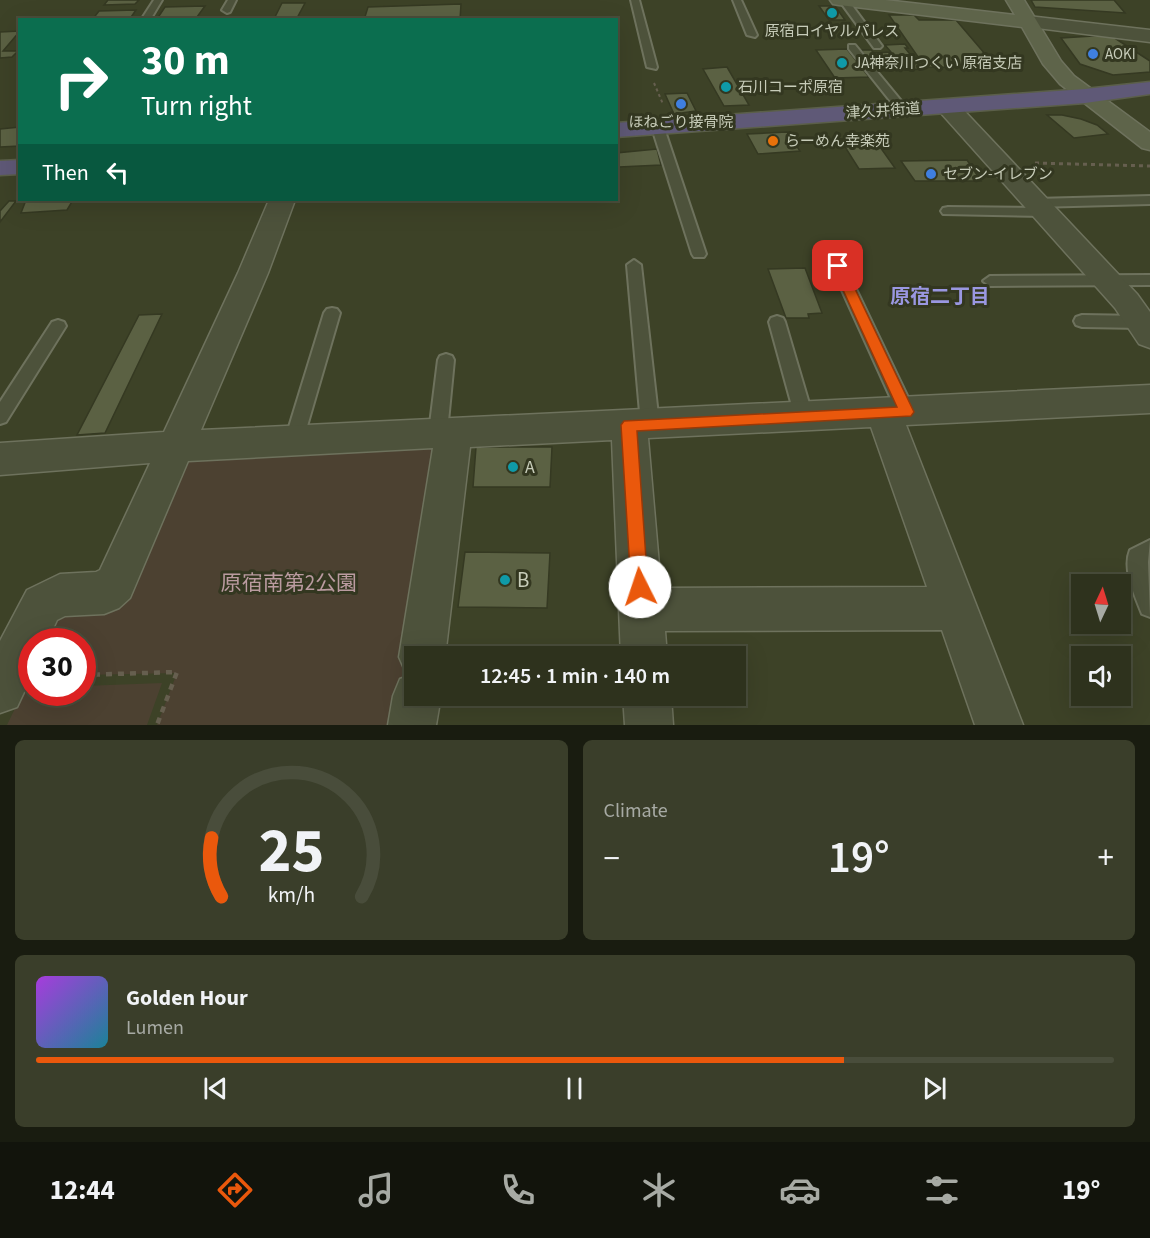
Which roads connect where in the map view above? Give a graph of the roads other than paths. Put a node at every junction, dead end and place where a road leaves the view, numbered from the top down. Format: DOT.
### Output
graph roads {
  1 [pos="158,0"];
  2 [pos="232,0"];
  3 [pos="635,0"];
  4 [pos="737,0"];
  5 [pos="841,0"];
  6 [pos="1015,0"];
  7 [pos="226,10"];
  8 [pos="146,18"];
  9 [pos="1028,22"];
  10 [pos="752,35"];
  11 [pos="1150,36"];
  12 [pos="652,67"];
  13 [pos="1150,88"];
  14 [pos="1085,96"];
  15 [pos="948,107"];
  16 [pos="903,110"];
  17 [pos="665,128"];
  18 [pos="618,130"];
  19 [pos="1150,143"];
  20 [pos="18,167"];
  21 [pos="0,168"];
  22 [pos="1150,200"];
  23 [pos="282,201"];
  24 [pos="1040,208"];
  25 [pos="948,211"];
  26 [pos="699,254"];
  27 [pos="634,265"];
  28 [pos="838,266"];
  29 [pos="1108,280"];
  30 [pos="1150,280"];
  31 [pos="990,281"];
  32 [pos="332,313"];
  33 [pos="1082,321"];
  34 [pos="777,322"];
  35 [pos="58,326"];
  36 [pos="1146,329"];
  37 [pos="446,360"];
  38 [pos="1150,399"];
  39 [pos="895,412"];
  40 [pos="0,417"];
  41 [pos="804,417"];
  42 [pos="640,425"];
  43 [pos="446,432"];
  44 [pos="294,440"];
  45 [pos="178,446"];
  46 [pos="0,459"];
  47 [pos="1150,550"];
  48 [pos="1150,606"];
  49 [pos="956,608"];
  50 [pos="641,610"];
  51 [pos="423,646"];
  52 [pos="643,646"];
  53 [pos="0,690"];
  54 [pos="415,706"];
  55 [pos="648,706"];
  56 [pos="412,725"];
  57 [pos="649,725"];
  58 [pos="999,725"];
  1 -- 8 [label="lane"];
  2 -- 7 [label="lane"];
  3 -- 12 [label="lane"];
  4 -- 10 [label="lane"];
  5 -- 9 [label="street"];
  5 -- 16 [label="lane"];
  6 -- 9 [label="street"];
  9 -- 11 [label="street"];
  9 -- 14 [label="street"];
  13 -- 14 [label="highway, 津久井街道"];
  14 -- 15 [label="highway, 津久井街道"];
  14 -- 19 [label="street"];
  15 -- 16 [label="highway, 津久井街道"];
  15 -- 24 [label="street"];
  16 -- 17 [label="highway, 津久井街道"];
  17 -- 18 [label="highway, 津久井街道"];
  17 -- 26 [label="lane"];
  20 -- 21 [label="highway"];
  22 -- 24 [label="lane"];
  23 -- 45 [label="street"];
  24 -- 25 [label="lane"];
  24 -- 29 [label="street"];
  27 -- 42 [label="lane"];
  28 -- 39 [label="lane"];
  29 -- 30 [label="lane"];
  29 -- 31 [label="lane"];
  29 -- 36 [label="street"];
  32 -- 44 [label="lane"];
  33 -- 36 [label="lane"];
  34 -- 41 [label="lane"];
  35 -- 40 [label="lane"];
  37 -- 43 [label="lane"];
  38 -- 39 [label="street"];
  39 -- 41 [label="street"];
  39 -- 49 [label="street"];
  41 -- 42 [label="street"];
  42 -- 43 [label="street"];
  42 -- 50 [label="street"];
  43 -- 44 [label="street"];
  43 -- 51 [label="street"];
  44 -- 45 [label="street"];
  45 -- 46 [label="street"];
  45 -- 53 [label="street"];
  47 -- 48 [label="lane"];
  49 -- 50 [label="street"];
  49 -- 58 [label="street"];
  50 -- 52 [label="street"];
  54 -- 56 [label="street"];
  55 -- 57 [label="street"];
}
